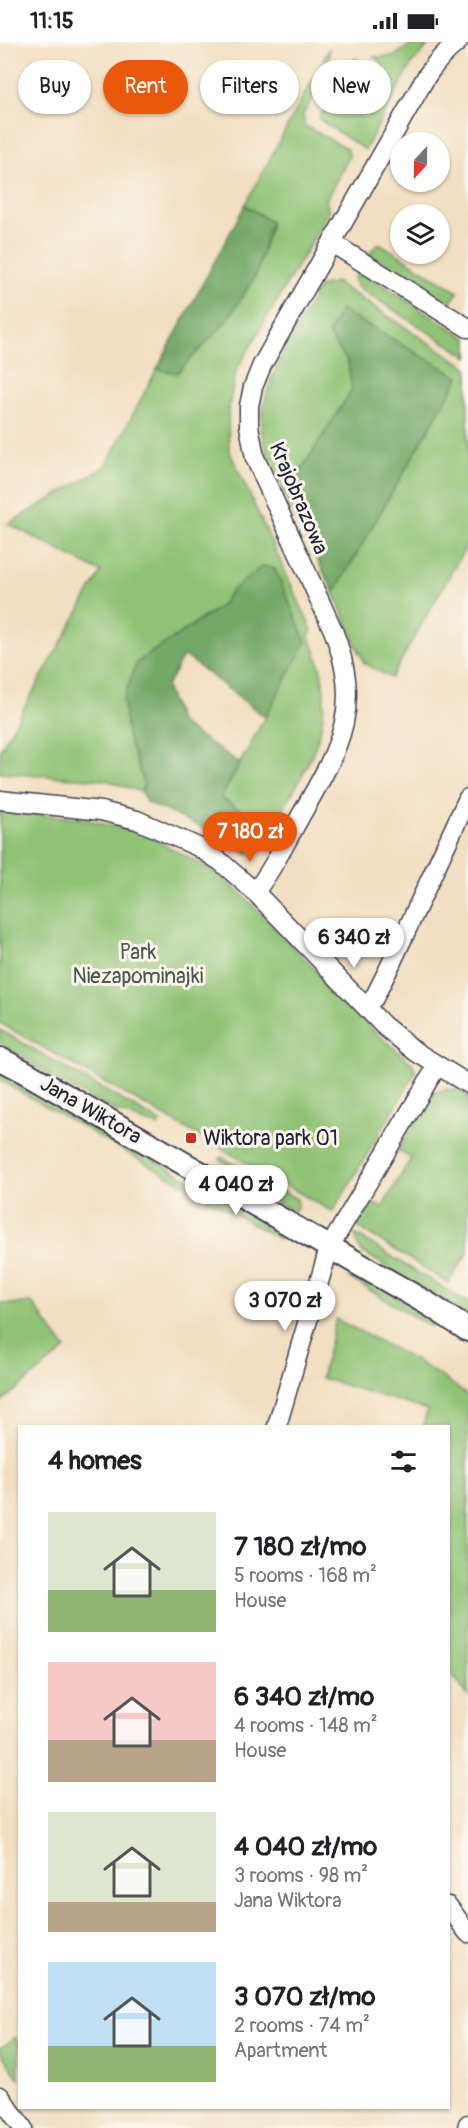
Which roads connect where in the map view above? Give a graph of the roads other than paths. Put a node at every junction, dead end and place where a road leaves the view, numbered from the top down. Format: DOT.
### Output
graph roads {
  1 [pos="458,42"];
  2 [pos="332,243"];
  3 [pos="468,328"];
  4 [pos="468,798"];
  5 [pos="0,800"];
  6 [pos="255,892"];
  7 [pos="365,1006"];
  8 [pos="0,1054"];
  9 [pos="0,1059"];
  10 [pos="437,1066"];
  11 [pos="23,1071"];
  12 [pos="468,1084"];
  13 [pos="329,1248"];
  14 [pos="468,1330"];
  15 [pos="277,1425"];
  16 [pos="450,1909"];
  17 [pos="468,1933"];
  18 [pos="0,2096"];
  19 [pos="23,2128"];
  1 -- 2 [label="street, Krajobrazowa"];
  2 -- 3 [label="street"];
  2 -- 6 [label="street, Krajobrazowa"];
  4 -- 7 [label="street"];
  5 -- 6 [label="street"];
  6 -- 7 [label="street"];
  7 -- 10 [label="street"];
  8 -- 11 [label="street, Jana Wiktora"];
  9 -- 11 [label="street, Jana Wiktora"];
  10 -- 12 [label="street"];
  10 -- 13 [label="street"];
  11 -- 13 [label="street, Jana Wiktora"];
  13 -- 14 [label="street, Jana Wiktora"];
  13 -- 15 [label="street"];
  16 -- 17 [label="street"];
  18 -- 19 [label="street"];
}
